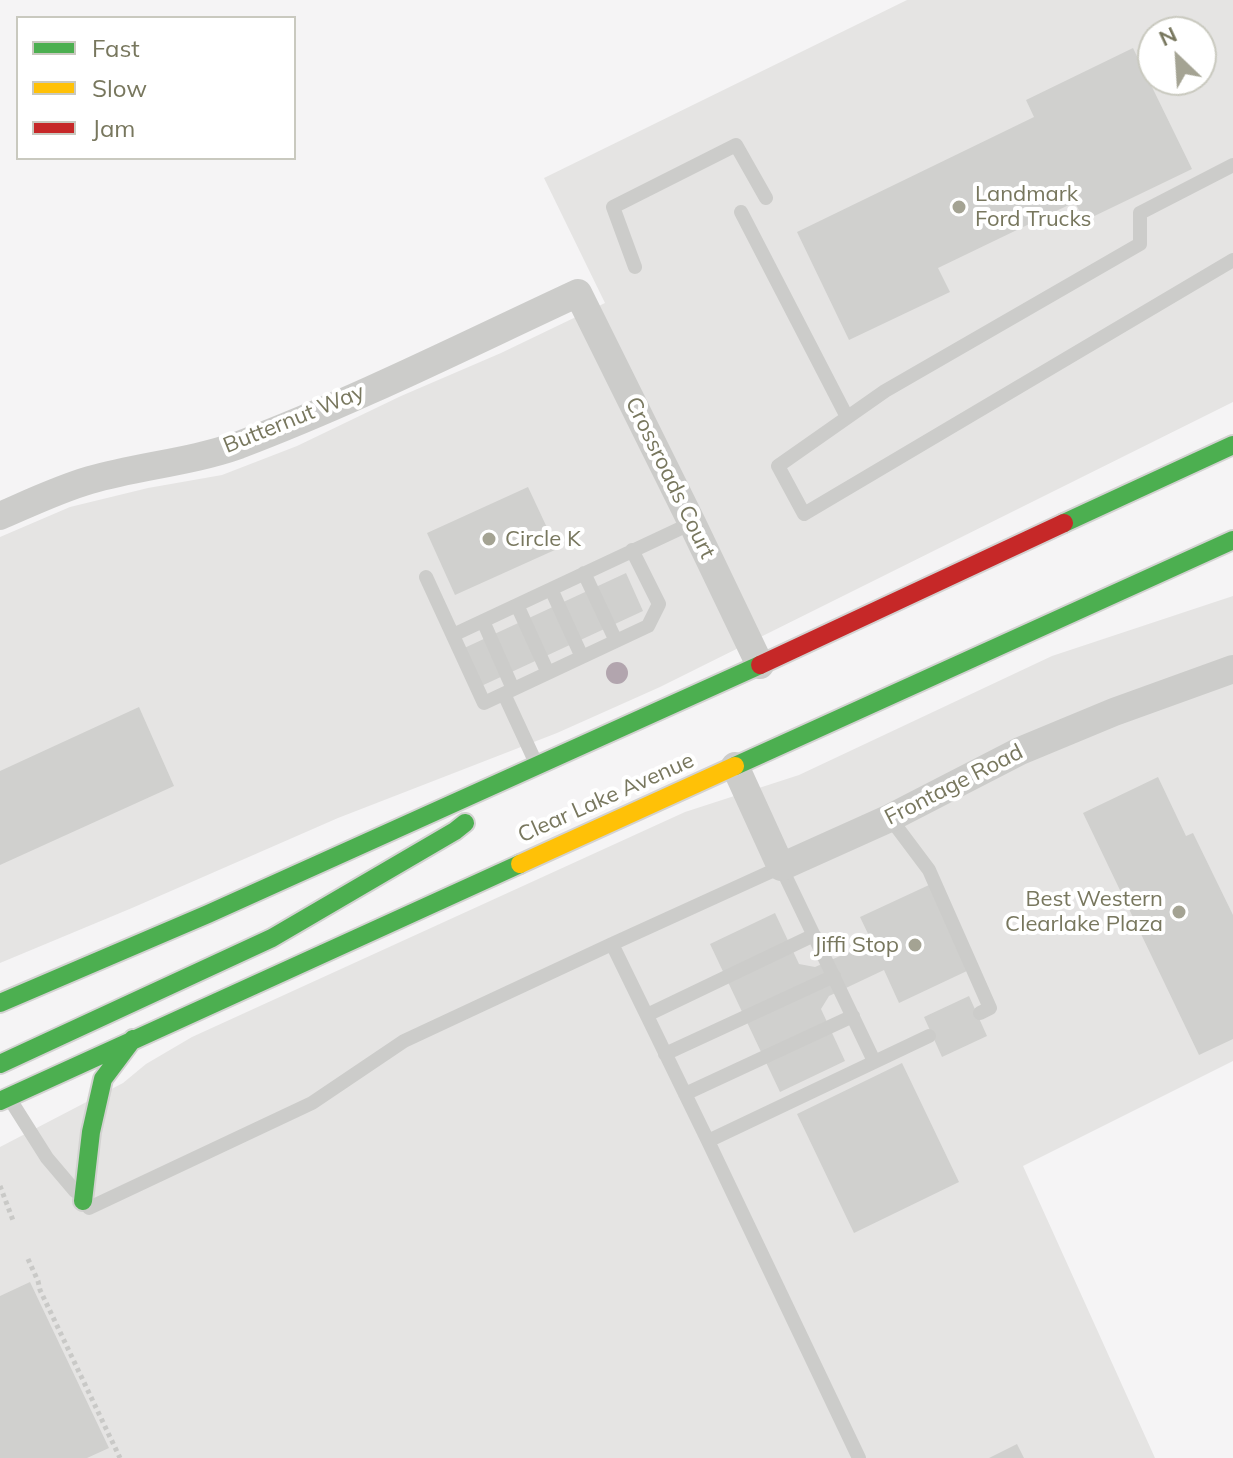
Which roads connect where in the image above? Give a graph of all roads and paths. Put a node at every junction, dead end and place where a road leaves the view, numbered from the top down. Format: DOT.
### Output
graph roads {
  1 [pos="1233,165"];
  2 [pos="766,198"];
  3 [pos="741,212"];
  4 [pos="1233,260"];
  5 [pos="635,267"];
  6 [pos="578,293"];
  7 [pos="847,417"];
  8 [pos="1233,445"];
  9 [pos="0,516"];
  10 [pos="692,523"];
  11 [pos="1233,540"];
  12 [pos="632,550"];
  13 [pos="1218,566"];
  14 [pos="584,573"];
  15 [pos="1159,573"];
  16 [pos="426,577"];
  17 [pos="551,589"];
  18 [pos="517,605"];
  19 [pos="483,621"];
  20 [pos="453,635"];
  21 [pos="616,641"];
  22 [pos="582,657"];
  23 [pos="760,665"];
  24 [pos="1233,669"];
  25 [pos="548,673"];
  26 [pos="508,691"];
  27 [pos="735,766"];
  28 [pos="530,767"];
  29 [pos="890,818"];
  30 [pos="781,867"];
  31 [pos="814,935"];
  32 [pos="612,944"];
  33 [pos="834,976"];
  34 [pos="0,1003"];
  35 [pos="980,1013"];
  36 [pos="647,1015"];
  37 [pos="853,1016"];
  38 [pos="929,1036"];
  39 [pos="133,1039"];
  40 [pos="665,1054"];
  41 [pos="874,1061"];
  42 [pos="0,1064"];
  43 [pos="3,1093"];
  44 [pos="685,1094"];
  45 [pos="708,1141"];
  46 [pos="0,1186"];
  47 [pos="86,1205"];
  48 [pos="14,1223"];
  49 [pos="28,1259"];
  50 [pos="120,1458"];
  51 [pos="859,1458"];
  1 -- 7 [label="lane"];
  2 -- 5 [label="lane"];
  3 -- 7 [label="lane"];
  4 -- 7 [label="lane"];
  6 -- 9 [label="street, Butternut Way"];
  6 -- 10 [label="street, Crossroads Court"];
  8 -- 23 [label="main road"];
  10 -- 12 [label="lane"];
  10 -- 23 [label="street, Crossroads Court"];
  11 -- 15 [label="main road, Clear Lake Avenue"];
  12 -- 14 [label="lane"];
  12 -- 21 [label="lane"];
  13 -- 15 [label="main road"];
  14 -- 17 [label="lane"];
  14 -- 21 [label="lane"];
  15 -- 27 [label="main road, Clear Lake Avenue"];
  16 -- 20 [label="lane"];
  17 -- 18 [label="lane"];
  17 -- 22 [label="lane"];
  18 -- 19 [label="lane"];
  18 -- 25 [label="lane"];
  19 -- 20 [label="lane"];
  19 -- 26 [label="lane"];
  20 -- 26 [label="lane"];
  21 -- 22 [label="lane"];
  22 -- 25 [label="lane"];
  23 -- 28 [label="main road"];
  24 -- 29 [label="street, Frontage Road"];
  25 -- 26 [label="lane"];
  26 -- 28 [label="lane"];
  27 -- 30 [label="street"];
  27 -- 39 [label="main road, Clear Lake Avenue"];
  28 -- 34 [label="main road"];
  28 -- 42 [label="main road"];
  29 -- 30 [label="street, Frontage Road"];
  29 -- 35 [label="lane"];
  30 -- 31 [label="lane"];
  30 -- 32 [label="lane"];
  31 -- 33 [label="lane"];
  31 -- 36 [label="lane"];
  32 -- 36 [label="lane"];
  32 -- 47 [label="lane"];
  33 -- 37 [label="lane"];
  33 -- 40 [label="lane"];
  36 -- 40 [label="lane"];
  37 -- 41 [label="lane"];
  37 -- 44 [label="lane"];
  38 -- 41 [label="lane"];
  39 -- 43 [label="main road, Clear Lake Avenue"];
  39 -- 47 [label="main road"];
  40 -- 44 [label="lane"];
  41 -- 45 [label="lane"];
  43 -- 47 [label="lane"];
  44 -- 45 [label="lane"];
  45 -- 51 [label="lane"];
  46 -- 48 [label="path"];
  49 -- 50 [label="path"];
}
